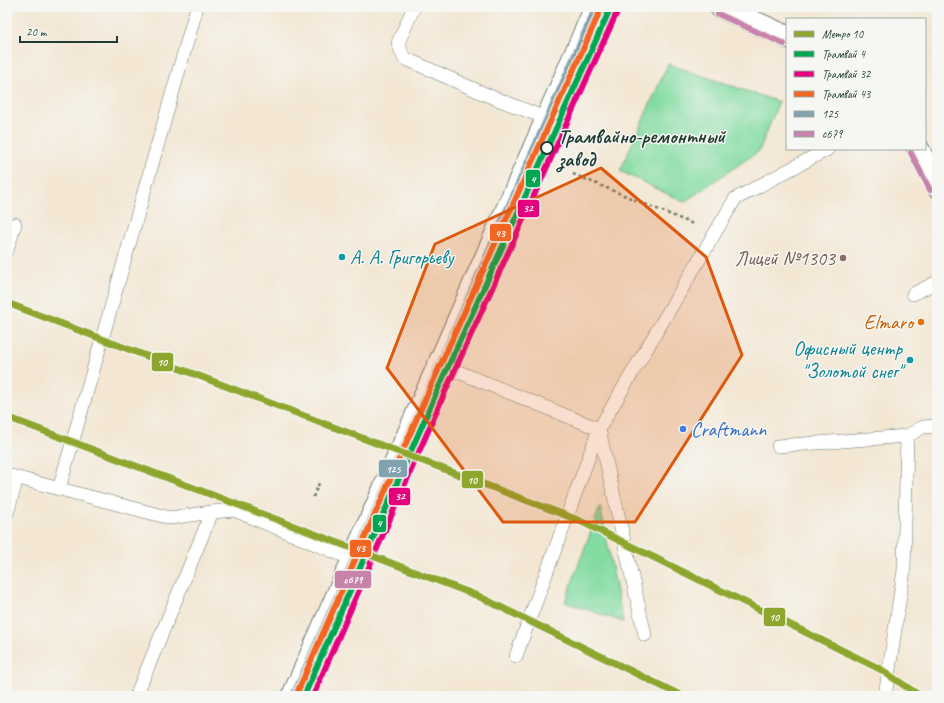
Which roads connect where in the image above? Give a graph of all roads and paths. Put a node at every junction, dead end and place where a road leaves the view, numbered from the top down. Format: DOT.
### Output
graph roads {
  1 [pos="197,7"];
  2 [pos="414,7"];
  3 [pos="596,7"];
  4 [pos="720,7"];
  5 [pos="786,37"];
  6 [pos="548,119"];
  7 [pos="826,150"];
  8 [pos="919,150"];
  9 [pos="573,174"];
  10 [pos="937,186"];
  11 [pos="15,224"];
  12 [pos="715,233"];
  13 [pos="7,250"];
  14 [pos="937,282"];
  15 [pos="913,294"];
  16 [pos="440,364"];
  17 [pos="937,426"];
  18 [pos="599,430"];
  19 [pos="907,436"];
  20 [pos="778,446"];
  21 [pos="12,477"];
  22 [pos="320,481"];
  23 [pos="59,489"];
  24 [pos="313,497"];
  25 [pos="212,512"];
  26 [pos="7,514"];
  27 [pos="354,560"];
  28 [pos="645,635"];
  29 [pos="516,656"];
  30 [pos="136,696"];
  31 [pos="294,696"];
  32 [pos="884,696"];
  1 -- 23 [label="lane"];
  2 -- 6 [label="lane"];
  3 -- 6 [label="street"];
  4 -- 5 [label="street"];
  6 -- 16 [label="street"];
  7 -- 12 [label="lane"];
  8 -- 10 [label="street"];
  9 -- 12 [label="path"];
  11 -- 13 [label="lane"];
  12 -- 18 [label="lane"];
  14 -- 15 [label="lane"];
  16 -- 18 [label="lane"];
  16 -- 27 [label="street"];
  17 -- 19 [label="lane"];
  18 -- 28 [label="lane"];
  18 -- 29 [label="lane"];
  19 -- 20 [label="lane"];
  19 -- 32 [label="lane"];
  21 -- 23 [label="lane"];
  21 -- 26 [label="lane"];
  22 -- 24 [label="path"];
  23 -- 25 [label="lane"];
  25 -- 27 [label="lane"];
  25 -- 30 [label="lane"];
  27 -- 31 [label="street"];
}
